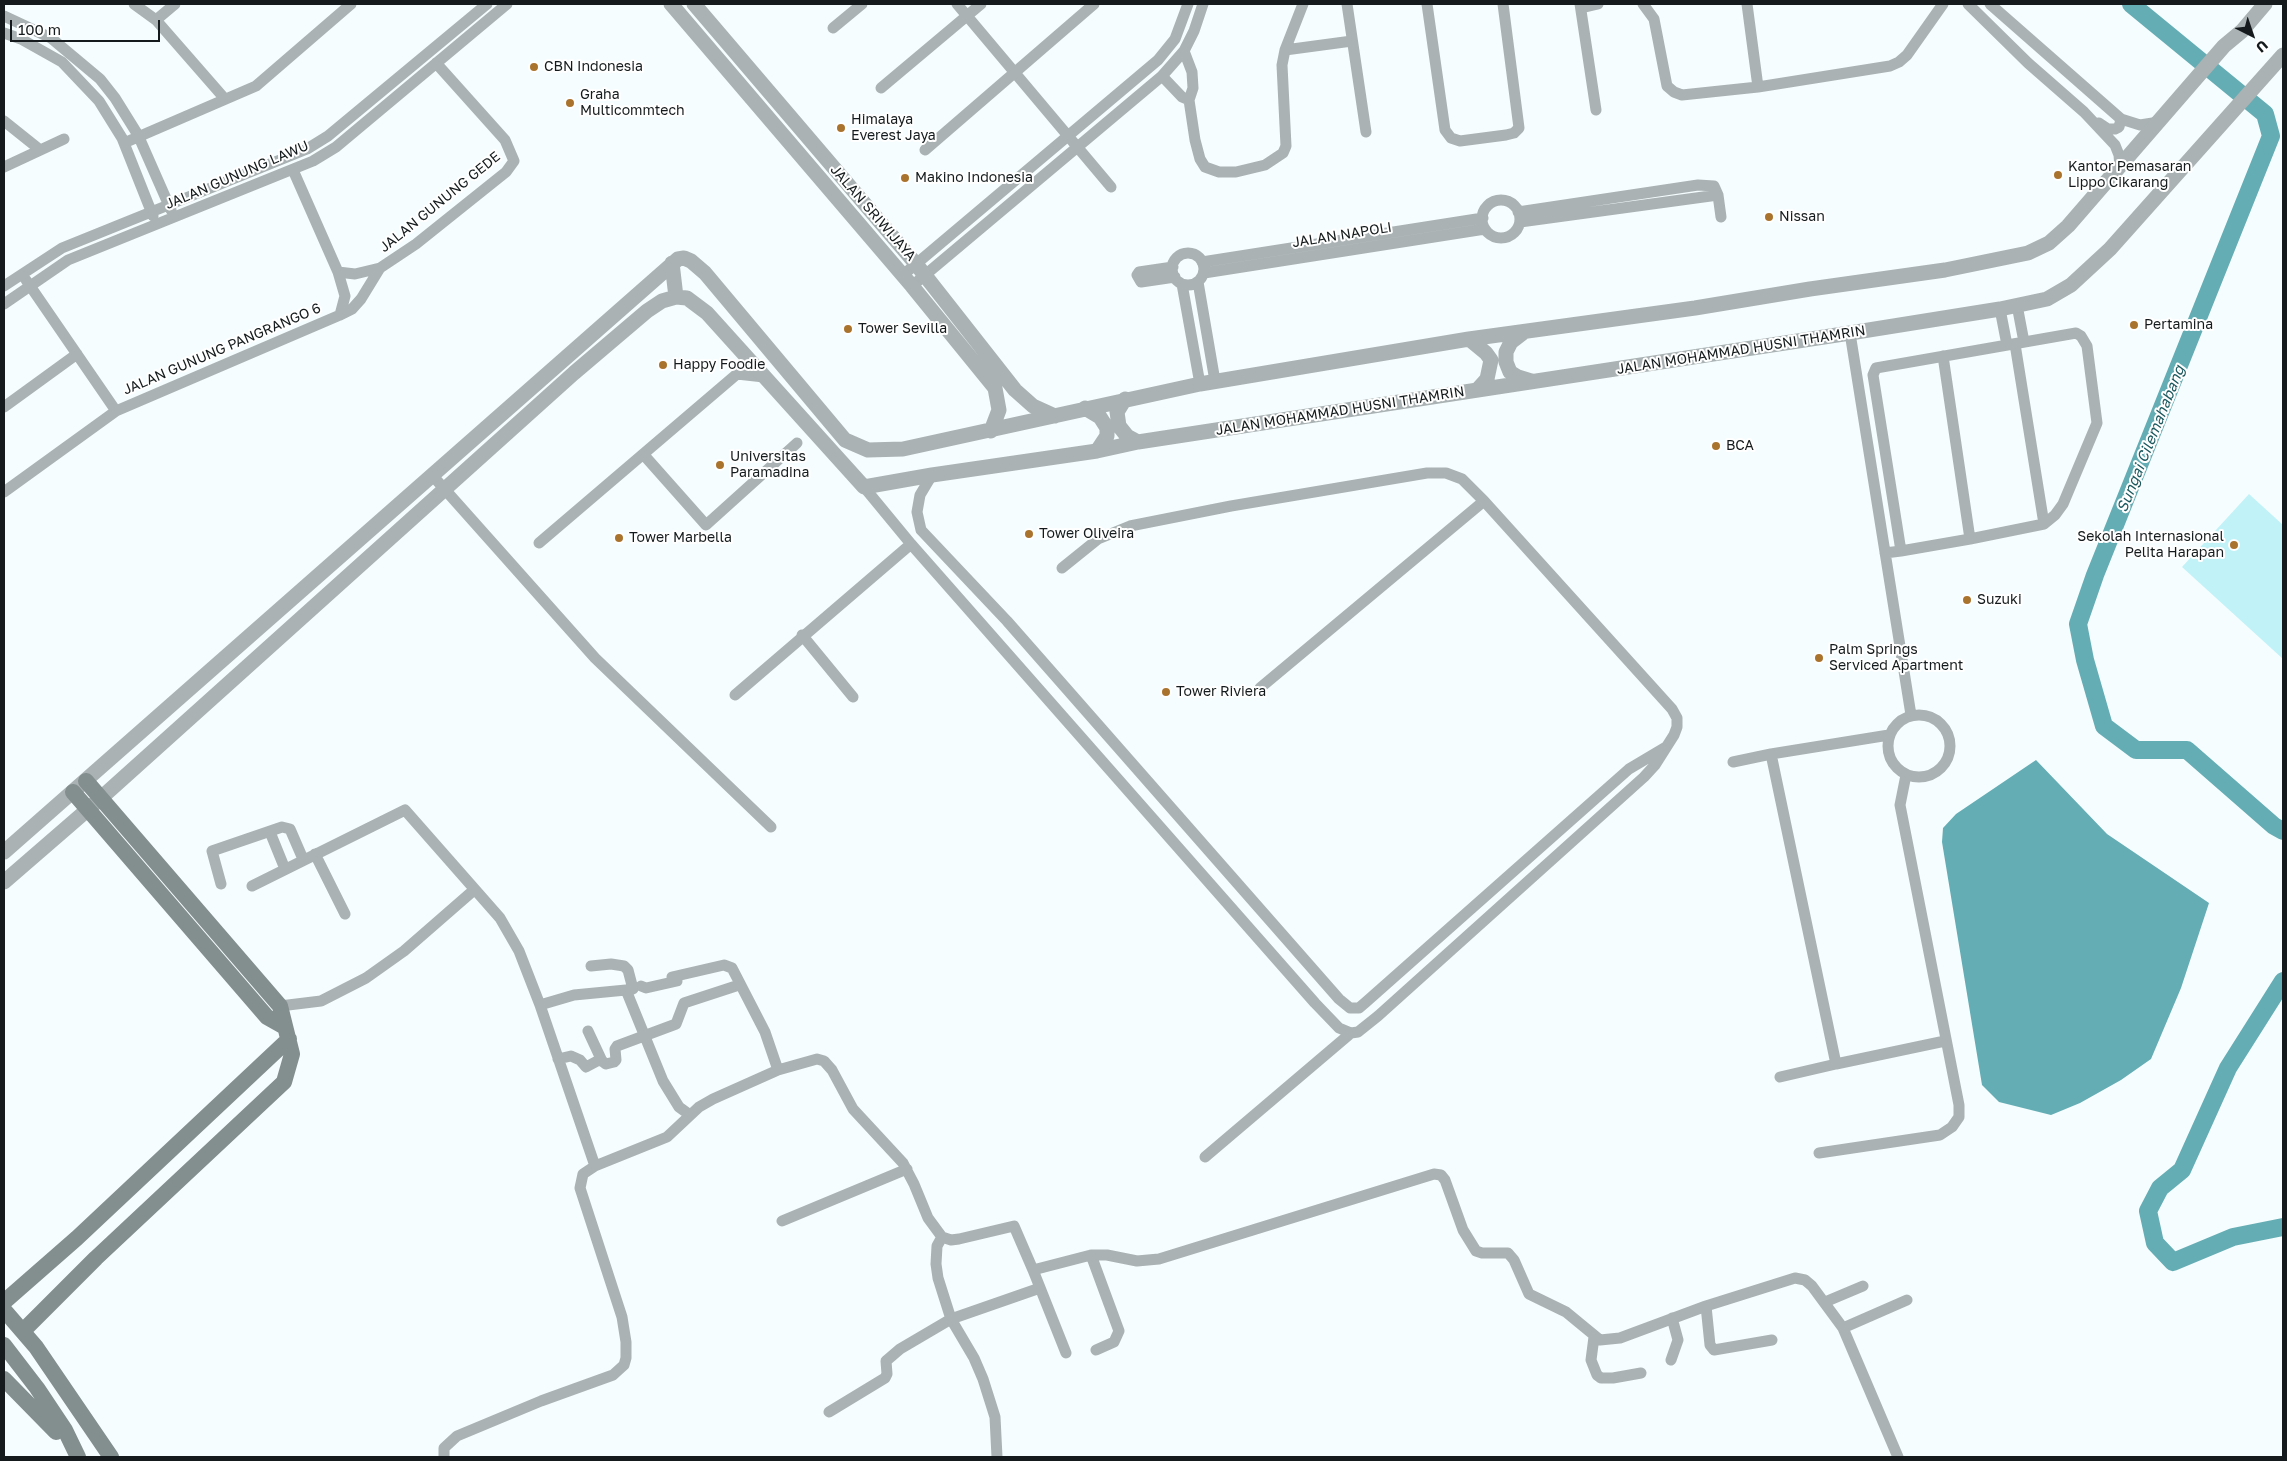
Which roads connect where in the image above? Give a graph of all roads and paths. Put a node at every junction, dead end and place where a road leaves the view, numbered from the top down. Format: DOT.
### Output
graph roads {
  1 [pos="134,4"];
  2 [pos="175,4"];
  3 [pos="351,4"];
  4 [pos="486,4"];
  5 [pos="507,4"];
  6 [pos="671,4"];
  7 [pos="694,4"];
  8 [pos="862,4"];
  9 [pos="957,4"];
  10 [pos="981,4"];
  11 [pos="1094,4"];
  12 [pos="1188,4"];
  13 [pos="1203,4"];
  14 [pos="1304,4"];
  15 [pos="1347,4"];
  16 [pos="1427,4"];
  17 [pos="1503,4"];
  18 [pos="1598,4"];
  19 [pos="1643,4"];
  20 [pos="1747,4"];
  21 [pos="1968,4"];
  22 [pos="1990,4"];
  23 [pos="2265,4"];
  24 [pos="1580,6"];
  25 [pos="1941,6"];
  26 [pos="4,16"];
  27 [pos="967,16"];
  28 [pos="156,20"];
  29 [pos="833,28"];
  30 [pos="4,33"];
  31 [pos="1352,41"];
  32 [pos="1285,50"];
  33 [pos="1184,51"];
  34 [pos="2283,54"];
  35 [pos="436,63"];
  36 [pos="88,69"];
  37 [pos="1015,72"];
  38 [pos="1162,76"];
  39 [pos="78,78"];
  40 [pos="1758,87"];
  41 [pos="881,88"];
  42 [pos="224,99"];
  43 [pos="1189,100"];
  44 [pos="1596,110"];
  45 [pos="2084,112"];
  46 [pos="2121,119"];
  47 [pos="4,122"];
  48 [pos="2159,122"];
  49 [pos="1366,132"];
  50 [pos="138,135"];
  51 [pos="1068,136"];
  52 [pos="64,139"];
  53 [pos="124,143"];
  54 [pos="1077,146"];
  55 [pos="38,149"];
  56 [pos="925,150"];
  57 [pos="4,166"];
  58 [pos="2120,167"];
  59 [pos="293,170"];
  60 [pos="1111,187"];
  61 [pos="169,204"];
  62 [pos="151,211"];
  63 [pos="1519,217"];
  64 [pos="1721,217"];
  65 [pos="174,218"];
  66 [pos="1484,223"];
  67 [pos="157,225"];
  68 [pos="672,263"];
  69 [pos="925,266"];
  70 [pos="380,268"];
  71 [pos="338,272"];
  72 [pos="1201,272"];
  73 [pos="22,274"];
  74 [pos="1177,276"];
  75 [pos="908,281"];
  76 [pos="30,285"];
  77 [pos="4,286"];
  78 [pos="676,297"];
  79 [pos="4,304"];
  80 [pos="2017,306"];
  81 [pos="2000,309"];
  82 [pos="340,315"];
  83 [pos="1524,332"];
  84 [pos="1850,333"];
  85 [pos="1469,339"];
  86 [pos="2015,344"];
  87 [pos="77,354"];
  88 [pos="1943,356"];
  89 [pos="764,377"];
  90 [pos="1533,382"];
  91 [pos="1207,383"];
  92 [pos="1478,389"];
  93 [pos="1125,399"];
  94 [pos="4,407"];
  95 [pos="1084,408"];
  96 [pos="116,411"];
  97 [pos="1055,416"];
  98 [pos="991,431"];
  99 [pos="1138,442"];
  100 [pos="797,443"];
  101 [pos="1096,451"];
  102 [pos="643,454"];
  103 [pos="432,475"];
  104 [pos="932,475"];
  105 [pos="864,487"];
  106 [pos="444,490"];
  107 [pos="4,492"];
  108 [pos="1484,501"];
  109 [pos="2044,524"];
  110 [pos="1970,539"];
  111 [pos="539,543"];
  112 [pos="911,544"];
  113 [pos="1902,551"];
  114 [pos="1885,553"];
  115 [pos="1062,568"];
  116 [pos="802,636"];
  117 [pos="1260,688"];
  118 [pos="735,695"];
  119 [pos="853,697"];
  120 [pos="1911,715"];
  121 [pos="1889,735"];
  122 [pos="1668,746"];
  123 [pos="1771,754"];
  124 [pos="1733,762"];
  125 [pos="1906,775"];
  126 [pos="1144,776"];
  127 [pos="86,781"];
  128 [pos="1127,790"];
  129 [pos="73,792"];
  130 [pos="101,798"];
  131 [pos="87,809"];
  132 [pos="771,827"];
  133 [pos="270,832"];
  134 [pos="4,852"];
  135 [pos="315,854"];
  136 [pos="303,860"];
  137 [pos="285,869"];
  138 [pos="4,882"];
  139 [pos="221,884"];
  140 [pos="252,886"];
  141 [pos="474,890"];
  142 [pos="345,914"];
  143 [pos="590,966"];
  144 [pos="739,985"];
  145 [pos="636,987"];
  146 [pos="540,1005"];
  147 [pos="280,1006"];
  148 [pos="588,1031"];
  149 [pos="286,1032"];
  150 [pos="1350,1034"];
  151 [pos="645,1037"];
  152 [pos="1946,1041"];
  153 [pos="558,1059"];
  154 [pos="601,1059"];
  155 [pos="1836,1064"];
  156 [pos="778,1070"];
  157 [pos="1780,1076"];
  158 [pos="690,1115"];
  159 [pos="1819,1152"];
  160 [pos="1205,1157"];
  161 [pos="595,1166"];
  162 [pos="907,1169"];
  163 [pos="782,1222"];
  164 [pos="942,1237"];
  165 [pos="1091,1255"];
  166 [pos="1033,1270"];
  167 [pos="1863,1286"];
  168 [pos="1040,1288"];
  169 [pos="1907,1300"];
  170 [pos="4,1302"];
  171 [pos="1825,1302"];
  172 [pos="1706,1306"];
  173 [pos="4,1310"];
  174 [pos="1672,1318"];
  175 [pos="951,1319"];
  176 [pos="1843,1328"];
  177 [pos="23,1331"];
  178 [pos="1594,1337"];
  179 [pos="1772,1340"];
  180 [pos="4,1345"];
  181 [pos="1096,1350"];
  182 [pos="1066,1353"];
  183 [pos="1671,1360"];
  184 [pos="1641,1373"];
  185 [pos="4,1379"];
  186 [pos="829,1412"];
  187 [pos="76,1455"];
  188 [pos="110,1457"];
  189 [pos="444,1457"];
  190 [pos="997,1457"];
  191 [pos="1898,1457"];
  1 -- 28 [label="street"];
  2 -- 28 [label="street"];
  3 -- 42 [label="street"];
  4 -- 61 [label="street, JALAN GUNUNG LAWU"];
  5 -- 35 [label="street, JALAN GUNUNG LAWU"];
  6 -- 75 [label="street, JALAN SRIWIJAYA"];
  7 -- 69 [label="street, JALAN SRIWIJAYA"];
  8 -- 29 [label="street"];
  9 -- 27 [label="street"];
  10 -- 27 [label="street"];
  11 -- 37 [label="street"];
  12 -- 51 [label="street"];
  13 -- 33 [label="street"];
  14 -- 32 [label="street"];
  15 -- 31 [label="street"];
  16 -- 17 [label="street"];
  18 -- 24 [label="street"];
  19 -- 40 [label="street"];
  20 -- 40 [label="street"];
  21 -- 45 [label="street"];
  22 -- 46 [label="street"];
  23 -- 48 [label="street"];
  24 -- 44 [label="street"];
  25 -- 40 [label="street"];
  26 -- 36 [label="street"];
  27 -- 37 [label="street"];
  27 -- 41 [label="street"];
  28 -- 42 [label="street"];
  30 -- 39 [label="street"];
  31 -- 32 [label="street"];
  31 -- 49 [label="street"];
  32 -- 43 [label="street"];
  33 -- 38 [label="street"];
  33 -- 43 [label="street"];
  34 -- 80 [label="street, JALAN MOHAMMAD HUSNI THAMRIN"];
  35 -- 59 [label="street, JALAN GUNUNG LAWU"];
  35 -- 70 [label="street, JALAN GUNUNG GEDE"];
  36 -- 39 [label="street"];
  36 -- 50 [label="street"];
  37 -- 51 [label="street"];
  37 -- 56 [label="street"];
  38 -- 43 [label="street"];
  38 -- 54 [label="street"];
  39 -- 53 [label="street"];
  42 -- 50 [label="street"];
  45 -- 46 [label="street"];
  45 -- 58 [label="street"];
  46 -- 48 [label="street"];
  47 -- 55 [label="street"];
  48 -- 58 [label="street"];
  50 -- 53 [label="street"];
  50 -- 61 [label="street"];
  51 -- 54 [label="street"];
  51 -- 69 [label="street"];
  52 -- 55 [label="street"];
  53 -- 62 [label="street"];
  54 -- 60 [label="street"];
  54 -- 69 [label="street"];
  55 -- 57 [label="street"];
  58 -- 83 [label="street"];
  59 -- 65 [label="street, JALAN GUNUNG LAWU"];
  59 -- 71 [label="street"];
  61 -- 62 [label="street, JALAN GUNUNG LAWU"];
  61 -- 65 [label="street"];
  62 -- 67 [label="street"];
  62 -- 73 [label="street, JALAN GUNUNG LAWU"];
  63 -- 64 [label="street"];
  63 -- 66 [label="street, JALAN NAPOLI"];
  63 -- 66 [label="street"];
  65 -- 67 [label="street, JALAN GUNUNG LAWU"];
  66 -- 72 [label="street, JALAN NAPOLI"];
  67 -- 76 [label="street, JALAN GUNUNG LAWU"];
  68 -- 78 [label="street"];
  68 -- 98 [label="street"];
  68 -- 103 [label="street"];
  69 -- 75 [label="street"];
  69 -- 97 [label="street, JALAN SRIWIJAYA"];
  70 -- 71 [label="street"];
  70 -- 82 [label="street, JALAN GUNUNG PANGRANGO 6"];
  71 -- 82 [label="street"];
  72 -- 74 [label="street, JALAN NAPOLI"];
  72 -- 74 [label="street, JALAN NAPOLI"];
  72 -- 91 [label="street"];
  73 -- 76 [label="street"];
  73 -- 77 [label="street, JALAN GUNUNG LAWU"];
  74 -- 91 [label="street"];
  75 -- 98 [label="street, JALAN SRIWIJAYA"];
  76 -- 79 [label="street, JALAN GUNUNG LAWU"];
  76 -- 87 [label="street"];
  78 -- 89 [label="street"];
  78 -- 106 [label="street"];
  80 -- 81 [label="street, JALAN MOHAMMAD HUSNI THAMRIN"];
  80 -- 86 [label="street"];
  81 -- 84 [label="street, JALAN MOHAMMAD HUSNI THAMRIN"];
  81 -- 86 [label="street"];
  82 -- 96 [label="street, JALAN GUNUNG PANGRANGO 6"];
  83 -- 85 [label="street"];
  83 -- 90 [label="street"];
  84 -- 90 [label="street, JALAN MOHAMMAD HUSNI THAMRIN"];
  84 -- 114 [label="street"];
  85 -- 91 [label="street"];
  85 -- 92 [label="street"];
  86 -- 88 [label="street"];
  86 -- 109 [label="street"];
  86 -- 109 [label="street"];
  87 -- 94 [label="street"];
  87 -- 96 [label="street"];
  88 -- 110 [label="street"];
  88 -- 113 [label="street"];
  89 -- 102 [label="street"];
  89 -- 105 [label="street"];
  90 -- 92 [label="street, JALAN MOHAMMAD HUSNI THAMRIN"];
  91 -- 93 [label="street"];
  92 -- 99 [label="street, JALAN MOHAMMAD HUSNI THAMRIN"];
  93 -- 95 [label="street"];
  93 -- 99 [label="street"];
  95 -- 97 [label="street"];
  95 -- 101 [label="street"];
  96 -- 107 [label="street, JALAN GUNUNG PANGRANGO 6"];
  97 -- 98 [label="street"];
  99 -- 101 [label="street, JALAN MOHAMMAD HUSNI THAMRIN"];
  100 -- 102 [label="street"];
  101 -- 104 [label="street, JALAN MOHAMMAD HUSNI THAMRIN"];
  102 -- 111 [label="street"];
  103 -- 106 [label="street"];
  103 -- 127 [label="street"];
  104 -- 105 [label="street, JALAN MOHAMMAD HUSNI THAMRIN"];
  104 -- 126 [label="street"];
  105 -- 112 [label="street"];
  106 -- 130 [label="street"];
  106 -- 132 [label="street"];
  108 -- 115 [label="street"];
  108 -- 117 [label="street"];
  108 -- 122 [label="street"];
  109 -- 110 [label="street"];
  110 -- 113 [label="street"];
  112 -- 116 [label="street"];
  112 -- 128 [label="street"];
  113 -- 114 [label="street"];
  114 -- 120 [label="street"];
  116 -- 118 [label="street"];
  116 -- 119 [label="street"];
  120 -- 121 [label="street"];
  120 -- 125 [label="street"];
  121 -- 123 [label="street"];
  121 -- 125 [label="street"];
  122 -- 126 [label="street"];
  122 -- 150 [label="street"];
  123 -- 124 [label="street"];
  123 -- 155 [label="street"];
  125 -- 152 [label="street"];
  126 -- 128 [label="street"];
  127 -- 129 [label="street"];
  127 -- 130 [label="main road"];
  128 -- 150 [label="street"];
  129 -- 131 [label="main road"];
  129 -- 134 [label="street"];
  130 -- 131 [label="street"];
  130 -- 147 [label="main road"];
  131 -- 138 [label="street"];
  131 -- 149 [label="main road"];
  133 -- 136 [label="street"];
  133 -- 137 [label="street"];
  133 -- 139 [label="street"];
  135 -- 136 [label="street"];
  135 -- 141 [label="street"];
  135 -- 142 [label="street"];
  136 -- 137 [label="street"];
  137 -- 140 [label="street"];
  141 -- 146 [label="street"];
  141 -- 147 [label="street"];
  143 -- 145 [label="street"];
  144 -- 145 [label="street"];
  144 -- 151 [label="street"];
  144 -- 156 [label="street"];
  145 -- 146 [label="street"];
  145 -- 151 [label="street"];
  146 -- 153 [label="street"];
  147 -- 149 [label="main road"];
  148 -- 154 [label="street"];
  149 -- 170 [label="main road"];
  149 -- 177 [label="main road"];
  150 -- 160 [label="street"];
  151 -- 154 [label="street"];
  151 -- 158 [label="street"];
  152 -- 155 [label="street"];
  152 -- 159 [label="street"];
  153 -- 154 [label="street"];
  153 -- 161 [label="street"];
  155 -- 157 [label="street"];
  156 -- 158 [label="street"];
  156 -- 162 [label="street"];
  158 -- 161 [label="street"];
  161 -- 189 [label="street"];
  162 -- 163 [label="street"];
  162 -- 164 [label="street"];
  164 -- 166 [label="street"];
  164 -- 175 [label="street"];
  165 -- 166 [label="street"];
  165 -- 178 [label="street"];
  165 -- 181 [label="street"];
  166 -- 168 [label="street"];
  167 -- 171 [label="street"];
  168 -- 175 [label="street"];
  168 -- 182 [label="street"];
  169 -- 176 [label="street"];
  171 -- 172 [label="street"];
  171 -- 176 [label="street"];
  172 -- 174 [label="street"];
  172 -- 179 [label="street"];
  173 -- 177 [label="main road"];
  174 -- 178 [label="street"];
  174 -- 183 [label="street"];
  175 -- 186 [label="street"];
  175 -- 190 [label="street"];
  176 -- 191 [label="street"];
  177 -- 188 [label="main road"];
  178 -- 184 [label="street"];
  180 -- 187 [label="main road"];
  185 -- 187 [label="main road"];
}
